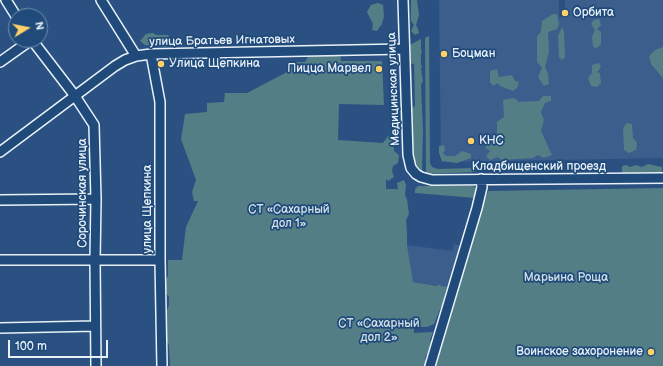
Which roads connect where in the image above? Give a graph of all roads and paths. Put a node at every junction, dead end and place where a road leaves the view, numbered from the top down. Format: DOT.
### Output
graph roads {
  1 [pos="101,0"];
  2 [pos="403,0"];
  3 [pos="20,48"];
  4 [pos="37,48"];
  5 [pos="404,49"];
  6 [pos="151,54"];
  7 [pos="136,56"];
  8 [pos="0,62"];
  9 [pos="75,96"];
  10 [pos="0,152"];
  11 [pos="416,174"];
  12 [pos="663,178"];
  13 [pos="481,179"];
  14 [pos="96,199"];
  15 [pos="0,200"];
  16 [pos="0,260"];
  17 [pos="95,260"];
  18 [pos="160,260"];
  19 [pos="96,326"];
  20 [pos="0,328"];
  21 [pos="96,366"];
  22 [pos="162,366"];
  23 [pos="430,366"];
  1 -- 7 [label="street"];
  2 -- 5 [label="street, Медицинская улица"];
  3 -- 8 [label="street"];
  4 -- 9 [label="street, Сорочинская улица"];
  5 -- 6 [label="street, улица Братьев Игнатовых"];
  5 -- 11 [label="street, Медицинская улица"];
  6 -- 7 [label="street, улица Братьев Игнатовых"];
  6 -- 18 [label="street, улица Щепкина"];
  7 -- 9 [label="street, улица Братьев Игнатовых"];
  9 -- 10 [label="street, улица Братьев Игнатовых"];
  9 -- 14 [label="street, Сорочинская улица"];
  11 -- 13 [label="street, Кладбищенский проезд"];
  12 -- 13 [label="street, Кладбищенский проезд"];
  13 -- 23 [label="street"];
  14 -- 15 [label="street"];
  14 -- 17 [label="street, Сорочинская улица"];
  16 -- 17 [label="street"];
  17 -- 18 [label="street"];
  17 -- 19 [label="street, Сорочинская улица"];
  18 -- 22 [label="street, улица Щепкина"];
  19 -- 20 [label="street"];
  19 -- 21 [label="street, Сорочинская улица"];
}
